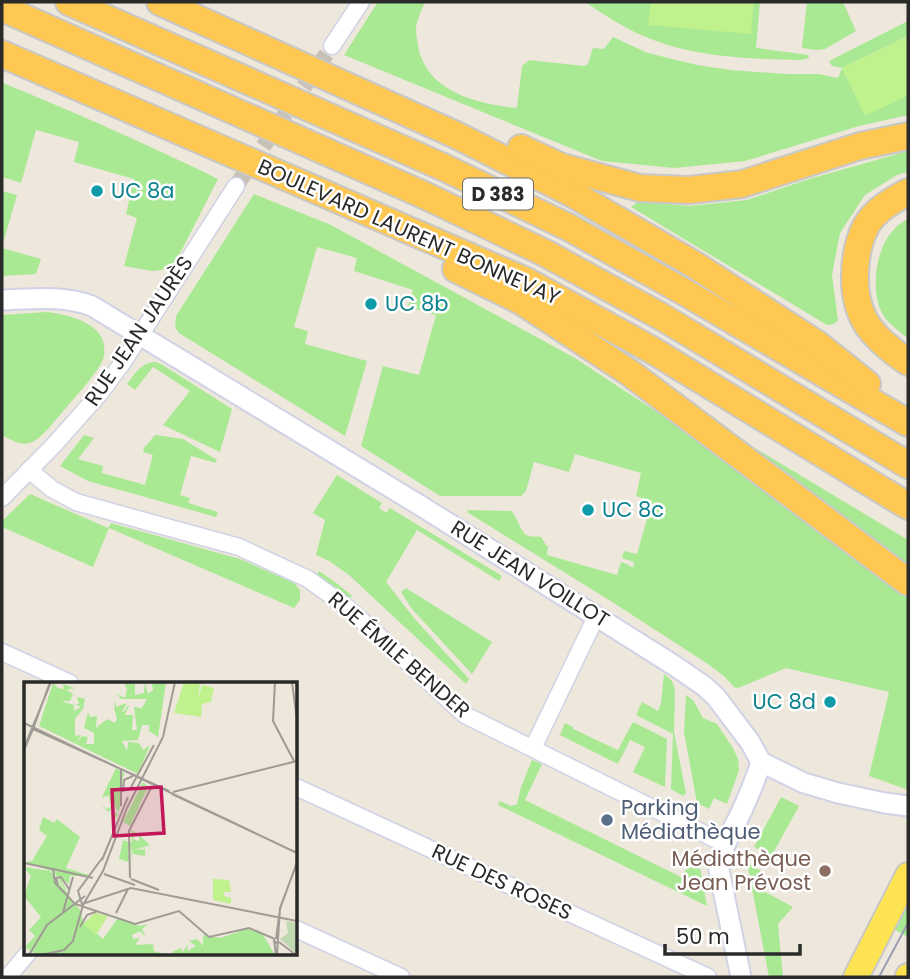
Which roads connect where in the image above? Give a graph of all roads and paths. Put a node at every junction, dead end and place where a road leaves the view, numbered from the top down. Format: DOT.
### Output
graph roads {
  1 [pos="69,2"];
  2 [pos="160,2"];
  3 [pos="361,2"];
  4 [pos="2,8"];
  5 [pos="208,23"];
  6 [pos="332,46"];
  7 [pos="2,54"];
  8 [pos="908,136"];
  9 [pos="236,186"];
  10 [pos="908,192"];
  11 [pos="382,218"];
  12 [pos="2,300"];
  13 [pos="140,335"];
  14 [pos="908,362"];
  15 [pos="908,417"];
  16 [pos="908,423"];
  17 [pos="908,465"];
  18 [pos="29,470"];
  19 [pos="2,498"];
  20 [pos="908,506"];
  21 [pos="908,582"];
  22 [pos="596,617"];
  23 [pos="2,652"];
  24 [pos="68,682"];
  25 [pos="533,748"];
  26 [pos="761,762"];
  27 [pos="298,788"];
  28 [pos="908,806"];
  29 [pos="725,844"];
  30 [pos="908,875"];
  31 [pos="298,930"];
  32 [pos="26,954"];
  33 [pos="8,977"];
  34 [pos="401,977"];
  35 [pos="708,977"];
  36 [pos="741,977"];
  37 [pos="856,977"];
  1 -- 16 [label="highway, D 383"];
  2 -- 5 [label="highway"];
  3 -- 6 [label="street"];
  4 -- 17 [label="highway"];
  5 -- 8 [label="highway"];
  5 -- 15 [label="highway"];
  7 -- 11 [label="highway, BOULEVARD LAURENT BONNEVAY"];
  9 -- 13 [label="street, RUE JEAN JAURÈS"];
  10 -- 14 [label="highway"];
  11 -- 20 [label="highway, BOULEVARD LAURENT BONNEVAY"];
  11 -- 21 [label="highway"];
  12 -- 13 [label="street, RUE JEAN VOILLOT"];
  13 -- 18 [label="street, RUE JEAN JAURÈS"];
  13 -- 22 [label="street, RUE JEAN VOILLOT"];
  18 -- 19 [label="street, RUE JEAN JAURÈS"];
  18 -- 25 [label="street, RUE ÉMILE BENDER"];
  22 -- 25 [label="street"];
  22 -- 26 [label="street, RUE JEAN VOILLOT"];
  23 -- 24 [label="street"];
  25 -- 29 [label="street, RUE ÉMILE BENDER"];
  26 -- 28 [label="street"];
  26 -- 29 [label="street"];
  27 -- 35 [label="street, RUE DES ROSES"];
  29 -- 36 [label="street"];
  30 -- 37 [label="main road"];
  31 -- 34 [label="street"];
  32 -- 33 [label="street"];
}
